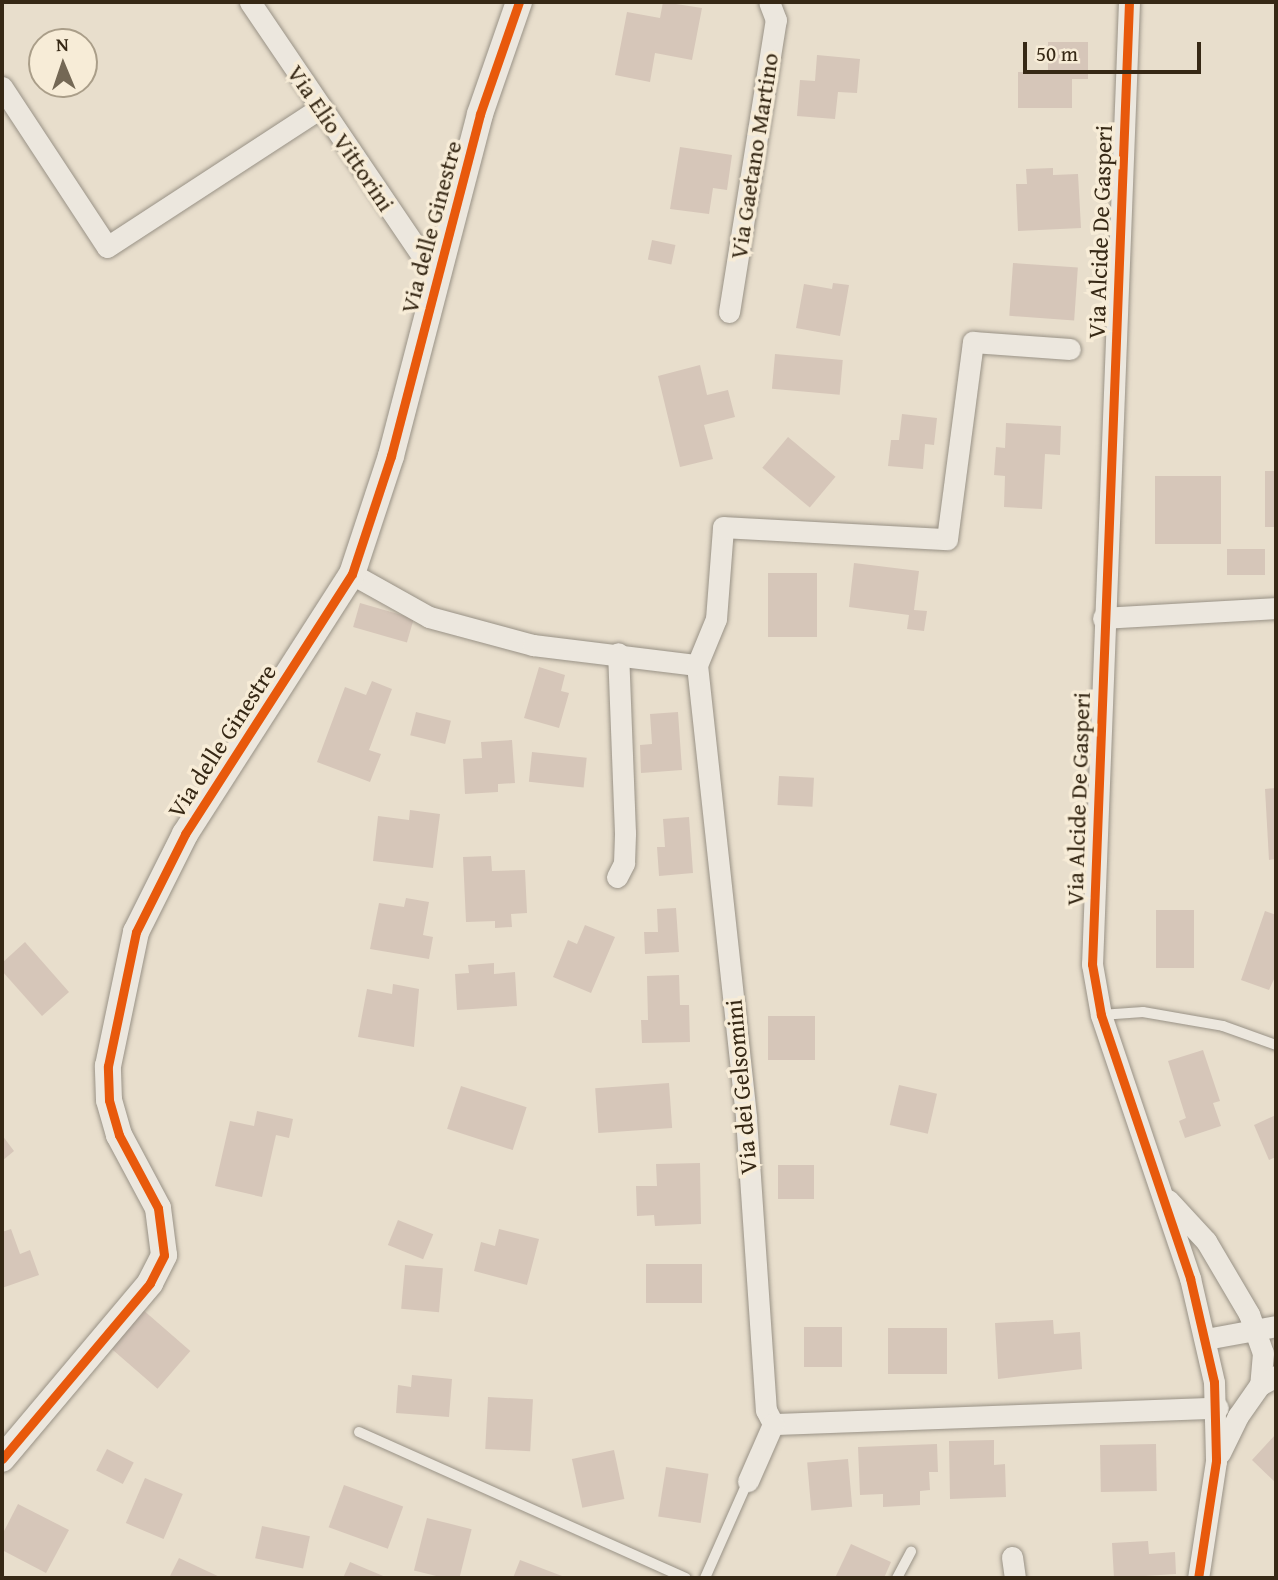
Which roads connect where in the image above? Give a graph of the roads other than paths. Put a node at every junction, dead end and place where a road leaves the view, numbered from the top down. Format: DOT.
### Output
graph roads {
  1 [pos="250,2"];
  2 [pos="769,2"];
  3 [pos="1129,2"];
  4 [pos="524,3"];
  5 [pos="2,87"];
  6 [pos="319,109"];
  7 [pos="440,267"];
  8 [pos="729,312"];
  9 [pos="1070,349"];
  10 [pos="352,574"];
  11 [pos="1276,608"];
  12 [pos="1103,618"];
  13 [pos="618,653"];
  14 [pos="697,665"];
  15 [pos="617,877"];
  16 [pos="1101,1015"];
  17 [pos="1276,1045"];
  18 [pos="1162,1193"];
  19 [pos="1266,1328"];
  20 [pos="1206,1339"];
  21 [pos="1268,1381"];
  22 [pos="1218,1408"];
  23 [pos="774,1424"];
  24 [pos="359,1432"];
  25 [pos="2,1459"];
  26 [pos="1216,1461"];
  27 [pos="748,1481"];
  28 [pos="911,1552"];
  29 [pos="1012,1557"];
  30 [pos="686,1578"];
  31 [pos="705,1578"];
  32 [pos="897,1578"];
  33 [pos="1015,1578"];
  34 [pos="1198,1578"];
  1 -- 6 [label="street, Via Elio Vittorini"];
  2 -- 8 [label="street, Via Gaetano Martino"];
  3 -- 12 [label="street, Via Alcide De Gasperi"];
  4 -- 7 [label="street, Via delle Ginestre"];
  5 -- 6 [label="street"];
  6 -- 7 [label="street, Via Elio Vittorini"];
  7 -- 10 [label="street, Via delle Ginestre"];
  9 -- 14 [label="street"];
  10 -- 13 [label="street"];
  10 -- 25 [label="street, Via delle Ginestre"];
  11 -- 12 [label="street"];
  12 -- 16 [label="street, Via Alcide De Gasperi"];
  13 -- 14 [label="street"];
  13 -- 15 [label="street"];
  14 -- 23 [label="street, Via dei Gelsomini"];
  16 -- 17 [label="lane"];
  16 -- 18 [label="street, Via Alcide De Gasperi"];
  18 -- 19 [label="street"];
  18 -- 20 [label="street, Via Alcide De Gasperi"];
  19 -- 20 [label="street"];
  19 -- 21 [label="street"];
  20 -- 22 [label="street, Via Alcide De Gasperi"];
  21 -- 26 [label="street"];
  22 -- 23 [label="street"];
  22 -- 26 [label="street, Via Alcide De Gasperi"];
  23 -- 27 [label="street"];
  24 -- 30 [label="lane"];
  26 -- 34 [label="street, Via Alcide De Gasperi"];
  27 -- 31 [label="lane"];
  28 -- 32 [label="lane"];
  29 -- 33 [label="street"];
}
